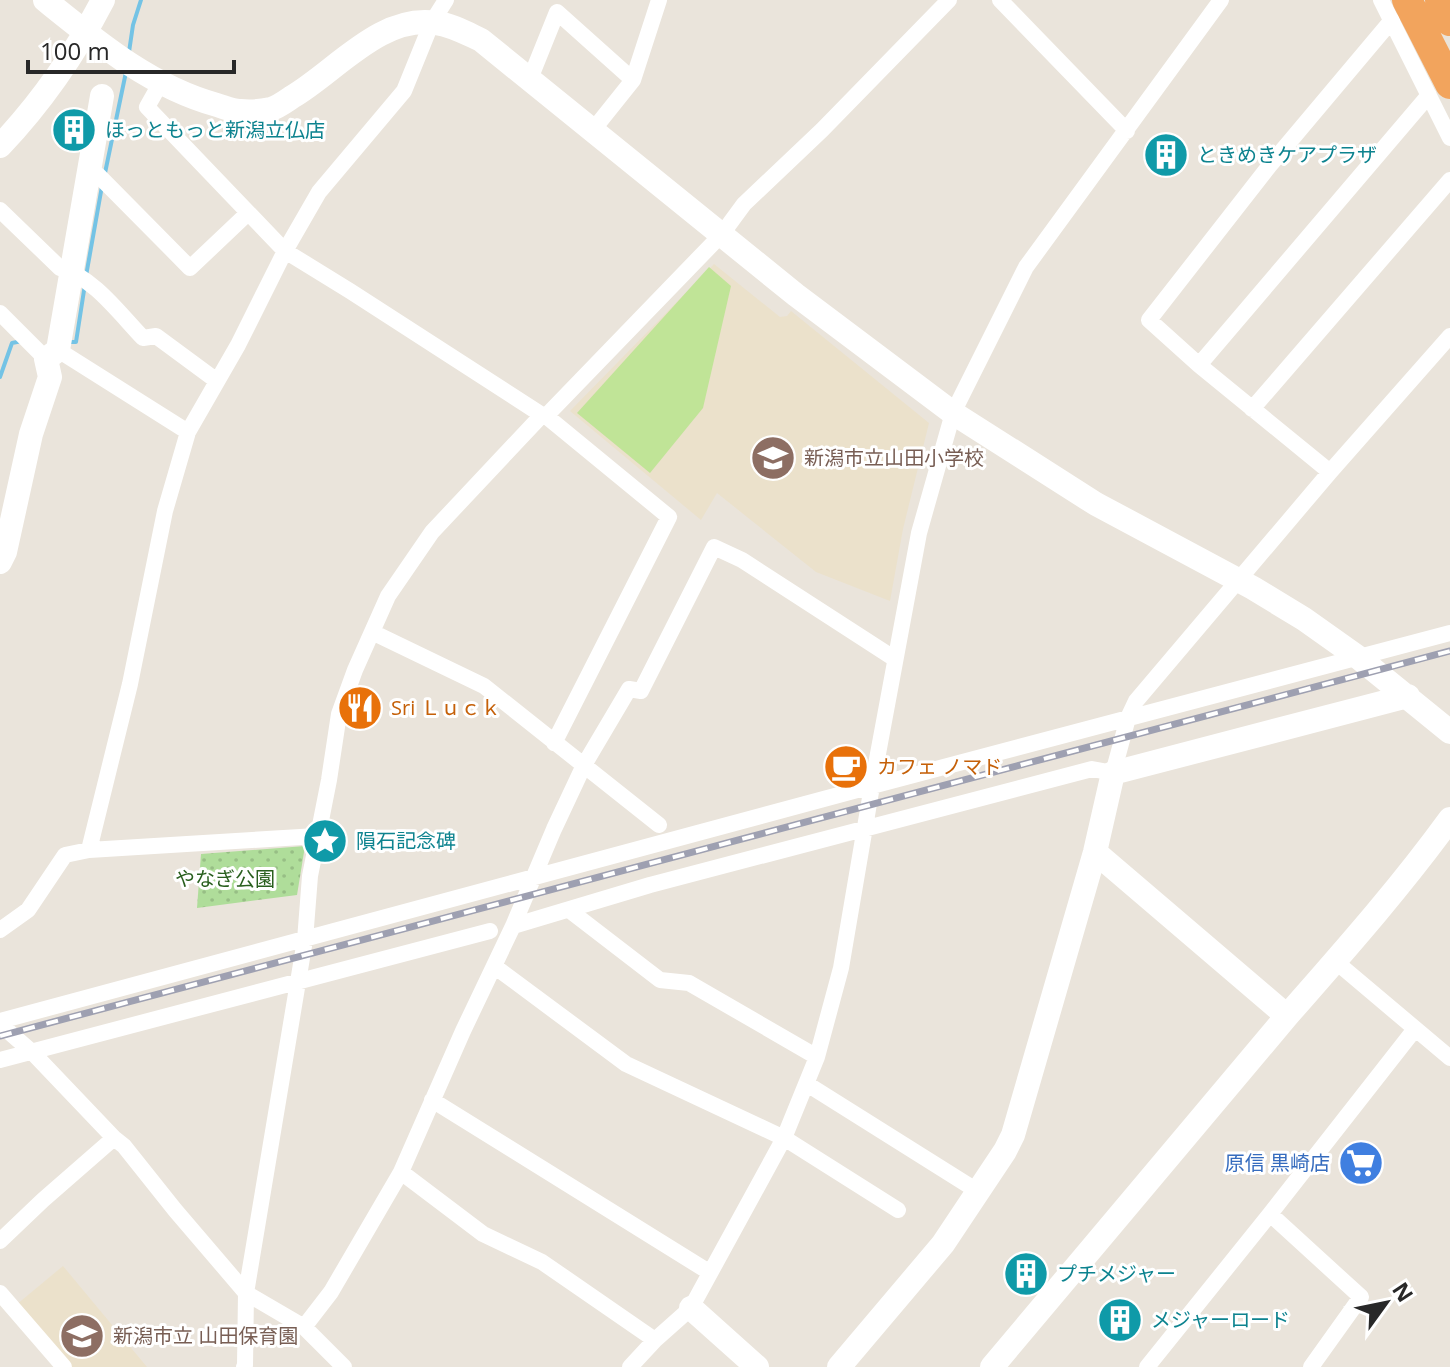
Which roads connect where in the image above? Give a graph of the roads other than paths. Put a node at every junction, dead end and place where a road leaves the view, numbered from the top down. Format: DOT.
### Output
graph roads {
  1 [pos="45,0"];
  2 [pos="103,0"];
  3 [pos="446,0"];
  4 [pos="659,0"];
  5 [pos="949,0"];
  6 [pos="1000,0"];
  7 [pos="1221,0"];
  8 [pos="1381,0"];
  9 [pos="1440,0"];
  10 [pos="1400,10"];
  11 [pos="1450,21"];
  12 [pos="432,22"];
  13 [pos="86,33"];
  14 [pos="530,79"];
  15 [pos="633,80"];
  16 [pos="160,84"];
  17 [pos="1440,90"];
  18 [pos="102,96"];
  19 [pos="593,130"];
  20 [pos="1127,131"];
  21 [pos="1450,138"];
  22 [pos="0,146"];
  23 [pos="90,171"];
  24 [pos="1450,180"];
  25 [pos="0,210"];
  26 [pos="248,213"];
  27 [pos="722,234"];
  28 [pos="285,251"];
  29 [pos="72,271"];
  30 [pos="0,313"];
  31 [pos="1450,336"];
  32 [pos="52,355"];
  33 [pos="1199,365"];
  34 [pos="217,381"];
  35 [pos="1252,409"];
  36 [pos="953,413"];
  37 [pos="544,416"];
  38 [pos="188,432"];
  39 [pos="1330,472"];
  40 [pos="0,562"];
  41 [pos="1239,581"];
  42 [pos="372,632"];
  43 [pos="1450,633"];
  44 [pos="1359,658"];
  45 [pos="895,659"];
  46 [pos="1408,696"];
  47 [pos="1128,718"];
  48 [pos="1450,732"];
  49 [pos="554,743"];
  50 [pos="584,765"];
  51 [pos="1113,773"];
  52 [pos="872,786"];
  53 [pos="1450,819"];
  54 [pos="659,825"];
  55 [pos="865,829"];
  56 [pos="317,836"];
  57 [pos="89,850"];
  58 [pos="1095,852"];
  59 [pos="533,877"];
  60 [pos="569,910"];
  61 [pos="513,926"];
  62 [pos="0,930"];
  63 [pos="490,931"];
  64 [pos="305,940"];
  65 [pos="1335,961"];
  66 [pos="494,966"];
  67 [pos="297,981"];
  68 [pos="1287,1016"];
  69 [pos="0,1023"];
  70 [pos="1415,1029"];
  71 [pos="32,1052"];
  72 [pos="817,1057"];
  73 [pos="1450,1058"];
  74 [pos="0,1060"];
  75 [pos="807,1084"];
  76 [pos="432,1100"];
  77 [pos="114,1138"];
  78 [pos="784,1138"];
  79 [pos="401,1172"];
  80 [pos="979,1192"];
  81 [pos="898,1210"];
  82 [pos="1270,1214"];
  83 [pos="0,1241"];
  84 [pos="709,1272"];
  85 [pos="0,1293"];
  86 [pos="246,1293"];
  87 [pos="691,1308"];
  88 [pos="304,1327"];
  89 [pos="655,1340"];
  90 [pos="64,1367"];
  91 [pos="244,1367"];
  92 [pos="343,1367"];
  93 [pos="630,1367"];
  94 [pos="757,1367"];
  95 [pos="839,1367"];
  96 [pos="992,1367"];
  97 [pos="1147,1367"];
  98 [pos="1311,1367"];
  1 -- 13 [label="street"];
  2 -- 13 [label="street"];
  3 -- 12 [label="street"];
  4 -- 15 [label="street"];
  5 -- 27 [label="street"];
  6 -- 20 [label="street"];
  7 -- 20 [label="street"];
  8 -- 10 [label="street"];
  9 -- 11 [label="highway"];
  10 -- 17 [label="highway"];
  10 -- 33 [label="street"];
  12 -- 14 [label="street"];
  12 -- 16 [label="street"];
  12 -- 28 [label="street"];
  13 -- 16 [label="street"];
  13 -- 22 [label="street"];
  14 -- 15 [label="street"];
  14 -- 19 [label="street"];
  15 -- 19 [label="street"];
  16 -- 26 [label="street"];
  17 -- 21 [label="street"];
  17 -- 33 [label="street"];
  18 -- 23 [label="street"];
  19 -- 27 [label="street"];
  20 -- 36 [label="street"];
  23 -- 26 [label="street"];
  23 -- 29 [label="street"];
  24 -- 35 [label="street"];
  25 -- 29 [label="street"];
  26 -- 28 [label="street"];
  27 -- 36 [label="street"];
  27 -- 37 [label="street"];
  28 -- 34 [label="street"];
  28 -- 37 [label="street"];
  29 -- 32 [label="street"];
  29 -- 34 [label="street"];
  30 -- 32 [label="street"];
  31 -- 39 [label="street"];
  32 -- 38 [label="street"];
  32 -- 40 [label="street"];
  33 -- 35 [label="street"];
  34 -- 38 [label="street"];
  35 -- 39 [label="street"];
  36 -- 41 [label="street"];
  36 -- 45 [label="street"];
  37 -- 42 [label="street"];
  37 -- 49 [label="street"];
  38 -- 57 [label="street"];
  39 -- 41 [label="street"];
  41 -- 44 [label="street"];
  41 -- 47 [label="street"];
  42 -- 49 [label="street"];
  42 -- 56 [label="street"];
  43 -- 44 [label="street"];
  44 -- 46 [label="street"];
  44 -- 47 [label="street"];
  45 -- 50 [label="street"];
  45 -- 52 [label="street"];
  46 -- 48 [label="street"];
  46 -- 51 [label="street"];
  47 -- 51 [label="street"];
  47 -- 52 [label="street"];
  49 -- 50 [label="street"];
  50 -- 54 [label="street"];
  50 -- 59 [label="street"];
  51 -- 55 [label="street"];
  51 -- 58 [label="street"];
  52 -- 55 [label="street"];
  52 -- 59 [label="street"];
  53 -- 65 [label="street"];
  55 -- 60 [label="street"];
  55 -- 72 [label="street"];
  56 -- 57 [label="street"];
  56 -- 64 [label="street"];
  57 -- 62 [label="street"];
  58 -- 68 [label="street"];
  58 -- 80 [label="street"];
  59 -- 61 [label="street"];
  59 -- 64 [label="street"];
  60 -- 61 [label="street"];
  60 -- 72 [label="street"];
  61 -- 66 [label="street"];
  63 -- 67 [label="street"];
  64 -- 67 [label="street"];
  64 -- 69 [label="street"];
  65 -- 68 [label="street"];
  65 -- 70 [label="street"];
  66 -- 76 [label="street"];
  66 -- 78 [label="street"];
  67 -- 71 [label="street"];
  67 -- 86 [label="street"];
  68 -- 96 [label="street"];
  69 -- 71 [label="street"];
  70 -- 73 [label="street"];
  70 -- 82 [label="street"];
  71 -- 74 [label="street"];
  71 -- 77 [label="street"];
  72 -- 75 [label="street"];
  75 -- 78 [label="street"];
  75 -- 80 [label="street"];
  76 -- 79 [label="street"];
  76 -- 84 [label="street"];
  77 -- 83 [label="street"];
  77 -- 86 [label="street"];
  78 -- 81 [label="street"];
  78 -- 84 [label="street"];
  79 -- 88 [label="street"];
  79 -- 89 [label="street"];
  80 -- 95 [label="street"];
  82 -- 97 [label="street"];
  82 -- 98 [label="street"];
  84 -- 87 [label="street"];
  85 -- 90 [label="street"];
  86 -- 88 [label="street"];
  86 -- 91 [label="street"];
  87 -- 89 [label="street"];
  87 -- 94 [label="street"];
  88 -- 92 [label="street"];
  89 -- 93 [label="street"];
}
